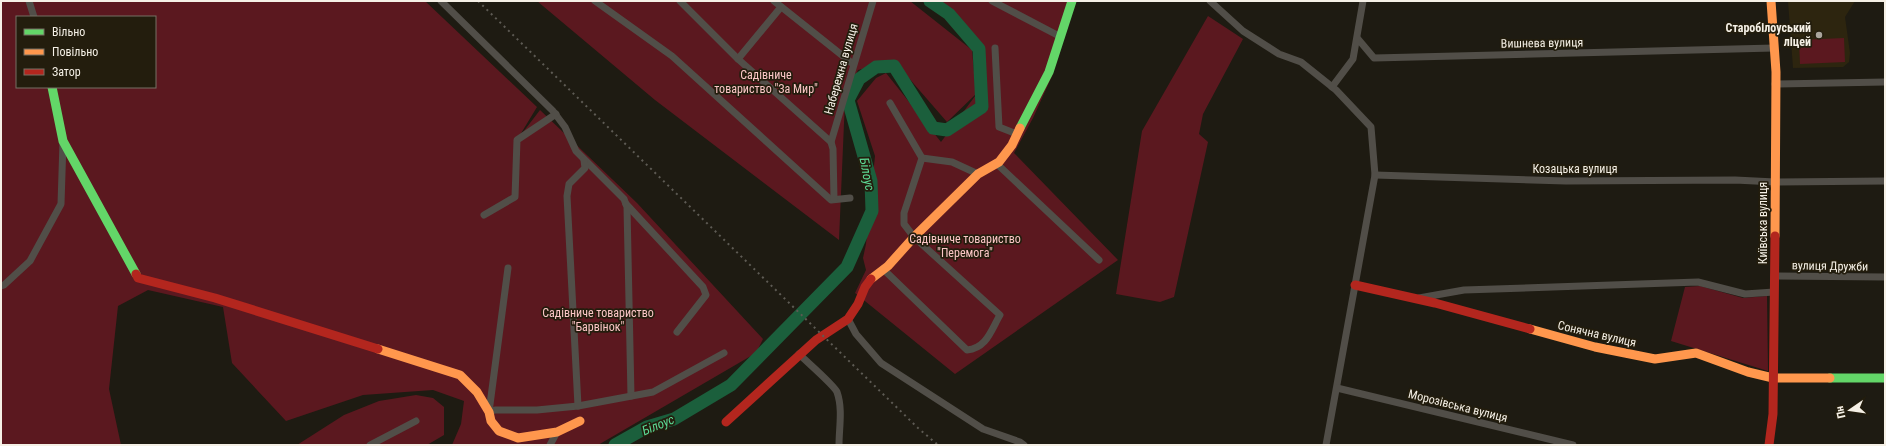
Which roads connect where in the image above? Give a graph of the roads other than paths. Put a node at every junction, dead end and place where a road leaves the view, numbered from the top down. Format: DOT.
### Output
graph roads {
  1 [pos="29,1"];
  2 [pos="441,1"];
  3 [pos="595,1"];
  4 [pos="680,1"];
  5 [pos="774,1"];
  6 [pos="873,1"];
  7 [pos="992,1"];
  8 [pos="1072,1"];
  9 [pos="1210,1"];
  10 [pos="1363,1"];
  11 [pos="1771,1"];
  12 [pos="781,7"];
  13 [pos="34,16"];
  14 [pos="1061,37"];
  15 [pos="1358,39"];
  16 [pos="995,48"];
  17 [pos="1774,48"];
  18 [pos="738,59"];
  19 [pos="853,64"];
  20 [pos="1885,82"];
  21 [pos="1775,84"];
  22 [pos="1332,87"];
  23 [pos="52,88"];
  24 [pos="890,103"];
  25 [pos="556,114"];
  26 [pos="1017,134"];
  27 [pos="63,141"];
  28 [pos="831,142"];
  29 [pos="922,158"];
  30 [pos="584,160"];
  31 [pos="996,163"];
  32 [pos="978,174"];
  33 [pos="1374,176"];
  34 [pos="1885,181"];
  35 [pos="1775,182"];
  36 [pos="850,198"];
  37 [pos="834,200"];
  38 [pos="626,204"];
  39 [pos="484,214"];
  40 [pos="914,237"];
  41 [pos="1099,260"];
  42 [pos="508,268"];
  43 [pos="883,269"];
  44 [pos="1774,276"];
  45 [pos="1885,277"];
  46 [pos="1355,285"];
  47 [pos="1,286"];
  48 [pos="1774,292"];
  49 [pos="1416,299"];
  50 [pos="848,319"];
  51 [pos="677,332"];
  52 [pos="724,354"];
  53 [pos="799,354"];
  54 [pos="1773,378"];
  55 [pos="1885,378"];
  56 [pos="1337,388"];
  57 [pos="631,396"];
  58 [pos="578,406"];
  59 [pos="489,412"];
  60 [pos="416,421"];
  61 [pos="580,421"];
  62 [pos="726,422"];
  63 [pos="557,432"];
  64 [pos="370,445"];
  65 [pos="550,445"];
  66 [pos="839,445"];
  67 [pos="1024,445"];
  68 [pos="1326,445"];
  69 [pos="1574,445"];
  70 [pos="1769,445"];
  1 -- 13 [label="street"];
  2 -- 25 [label="street"];
  3 -- 37 [label="street"];
  4 -- 18 [label="street"];
  5 -- 12 [label="street"];
  6 -- 19 [label="street, Набережна вулиця"];
  7 -- 14 [label="street"];
  8 -- 14 [label="street"];
  9 -- 22 [label="street"];
  10 -- 15 [label="street"];
  11 -- 17 [label="street, Київська вулиця"];
  12 -- 18 [label="street"];
  12 -- 19 [label="street"];
  14 -- 26 [label="street"];
  15 -- 17 [label="street, Вишнева вулиця"];
  15 -- 22 [label="street"];
  16 -- 26 [label="street"];
  17 -- 21 [label="street, Київська вулиця"];
  18 -- 28 [label="street"];
  19 -- 28 [label="street, Набережна вулиця"];
  20 -- 21 [label="street"];
  21 -- 35 [label="street, Київська вулиця"];
  22 -- 33 [label="street"];
  23 -- 27 [label="street"];
  24 -- 29 [label="street"];
  25 -- 30 [label="street"];
  25 -- 39 [label="street"];
  26 -- 31 [label="street"];
  27 -- 47 [label="street"];
  27 -- 59 [label="street"];
  28 -- 37 [label="street"];
  29 -- 32 [label="street"];
  29 -- 40 [label="street"];
  30 -- 38 [label="street"];
  30 -- 58 [label="street"];
  31 -- 32 [label="street"];
  31 -- 41 [label="street"];
  32 -- 40 [label="street"];
  33 -- 35 [label="street, Козацька вулиця"];
  33 -- 46 [label="street"];
  34 -- 35 [label="street, Козацька вулиця"];
  35 -- 44 [label="street, Київська вулиця"];
  36 -- 37 [label="street"];
  38 -- 51 [label="street"];
  38 -- 57 [label="street"];
  40 -- 43 [label="street"];
  40 -- 43 [label="street"];
  42 -- 59 [label="street"];
  43 -- 50 [label="street"];
  44 -- 45 [label="street, вулиця Дружби"];
  44 -- 48 [label="street, Київська вулиця"];
  46 -- 49 [label="street, Сонячна вулиця"];
  46 -- 56 [label="street"];
  48 -- 49 [label="street, Сонячна вулиця"];
  48 -- 54 [label="street, Київська вулиця"];
  49 -- 54 [label="street, Сонячна вулиця"];
  50 -- 53 [label="street"];
  50 -- 67 [label="street"];
  52 -- 57 [label="street"];
  53 -- 62 [label="street"];
  53 -- 66 [label="street"];
  54 -- 55 [label="street, Сонячна вулиця"];
  54 -- 70 [label="street, Київська вулиця"];
  56 -- 68 [label="street"];
  56 -- 69 [label="street, Морозівська вулиця"];
  57 -- 58 [label="street"];
  58 -- 59 [label="street"];
  59 -- 63 [label="street"];
  60 -- 64 [label="street"];
  61 -- 63 [label="street"];
  63 -- 65 [label="street"];
}
